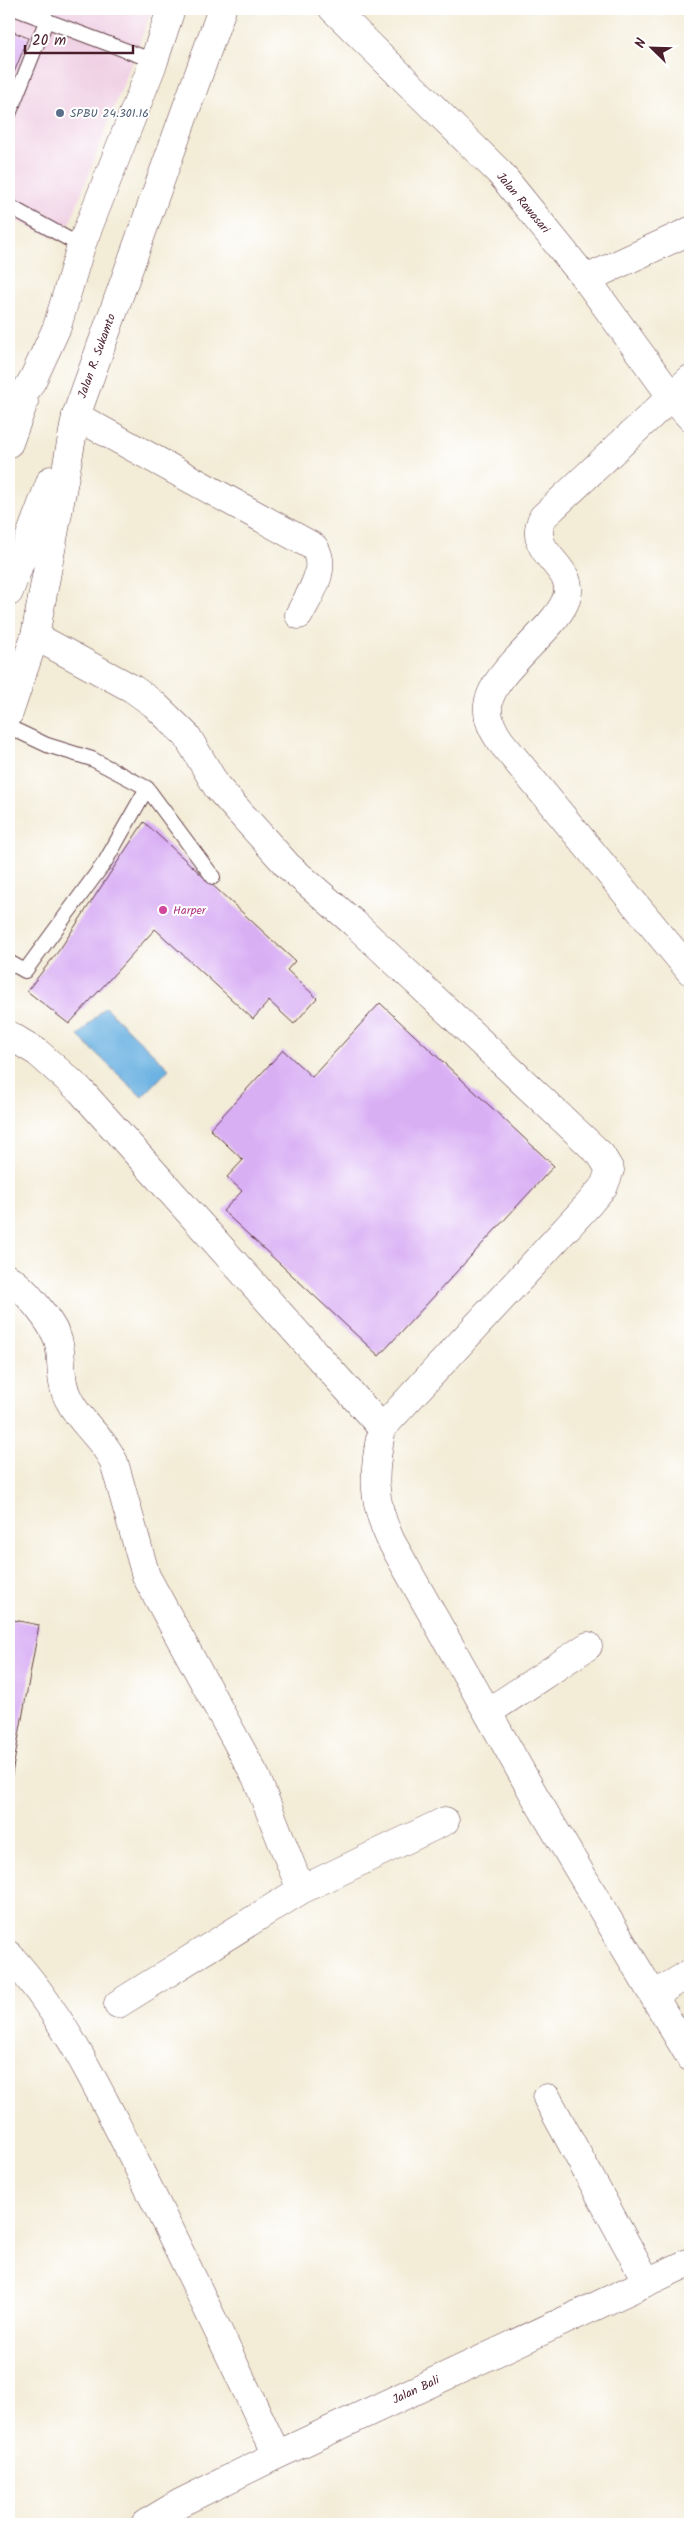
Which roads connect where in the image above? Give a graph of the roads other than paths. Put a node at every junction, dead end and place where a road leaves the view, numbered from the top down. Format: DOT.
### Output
graph roads {
  1 [pos="16,9"];
  2 [pos="171,9"];
  3 [pos="222,9"];
  4 [pos="333,9"];
  5 [pos="47,19"];
  6 [pos="154,61"];
  7 [pos="9,114"];
  8 [pos="9,206"];
  9 [pos="690,231"];
  10 [pos="80,246"];
  11 [pos="586,278"];
  12 [pos="33,378"];
  13 [pos="681,387"];
  14 [pos="76,416"];
  15 [pos="690,417"];
  16 [pos="9,418"];
  17 [pos="9,443"];
  18 [pos="9,592"];
  19 [pos="299,615"];
  20 [pos="35,636"];
  21 [pos="9,713"];
  22 [pos="9,727"];
  23 [pos="147,788"];
  24 [pos="213,877"];
  25 [pos="9,962"];
  26 [pos="690,971"];
  27 [pos="9,1035"];
  28 [pos="9,1279"];
  29 [pos="382,1428"];
  30 [pos="588,1646"];
  31 [pos="488,1712"];
  32 [pos="445,1821"];
  33 [pos="302,1890"];
  34 [pos="9,1955"];
  35 [pos="690,1973"];
  36 [pos="654,1995"];
  37 [pos="118,2004"];
  38 [pos="690,2057"];
  39 [pos="547,2098"];
  40 [pos="690,2262"];
  41 [pos="647,2282"];
  42 [pos="277,2455"];
  43 [pos="145,2524"];
  1 -- 5 [label="lane"];
  2 -- 6 [label="main road"];
  3 -- 14 [label="main road, Jalan R. Sukamto"];
  4 -- 11 [label="main road, Jalan Rawasari"];
  5 -- 6 [label="lane"];
  5 -- 7 [label="lane"];
  6 -- 10 [label="main road"];
  8 -- 10 [label="lane"];
  9 -- 11 [label="main road"];
  10 -- 12 [label="main road"];
  11 -- 13 [label="main road, Jalan Rawasari"];
  12 -- 16 [label="main road"];
  12 -- 17 [label="main road"];
  13 -- 15 [label="main road, Jalan Rawasari"];
  13 -- 26 [label="main road"];
  14 -- 18 [label="main road"];
  14 -- 19 [label="main road"];
  14 -- 20 [label="main road, Jalan R. Sukamto"];
  20 -- 21 [label="main road, Jalan R. Sukamto"];
  20 -- 29 [label="main road"];
  22 -- 23 [label="lane"];
  23 -- 24 [label="lane"];
  23 -- 25 [label="lane"];
  27 -- 29 [label="main road"];
  28 -- 33 [label="main road"];
  29 -- 31 [label="main road"];
  30 -- 31 [label="main road"];
  31 -- 36 [label="main road"];
  32 -- 33 [label="main road"];
  33 -- 37 [label="main road"];
  34 -- 42 [label="main road"];
  35 -- 36 [label="main road"];
  36 -- 38 [label="main road"];
  39 -- 41 [label="main road"];
  40 -- 41 [label="main road, Jalan Bali"];
  41 -- 42 [label="main road, Jalan Bali"];
  42 -- 43 [label="main road, Jalan Bali"];
}
